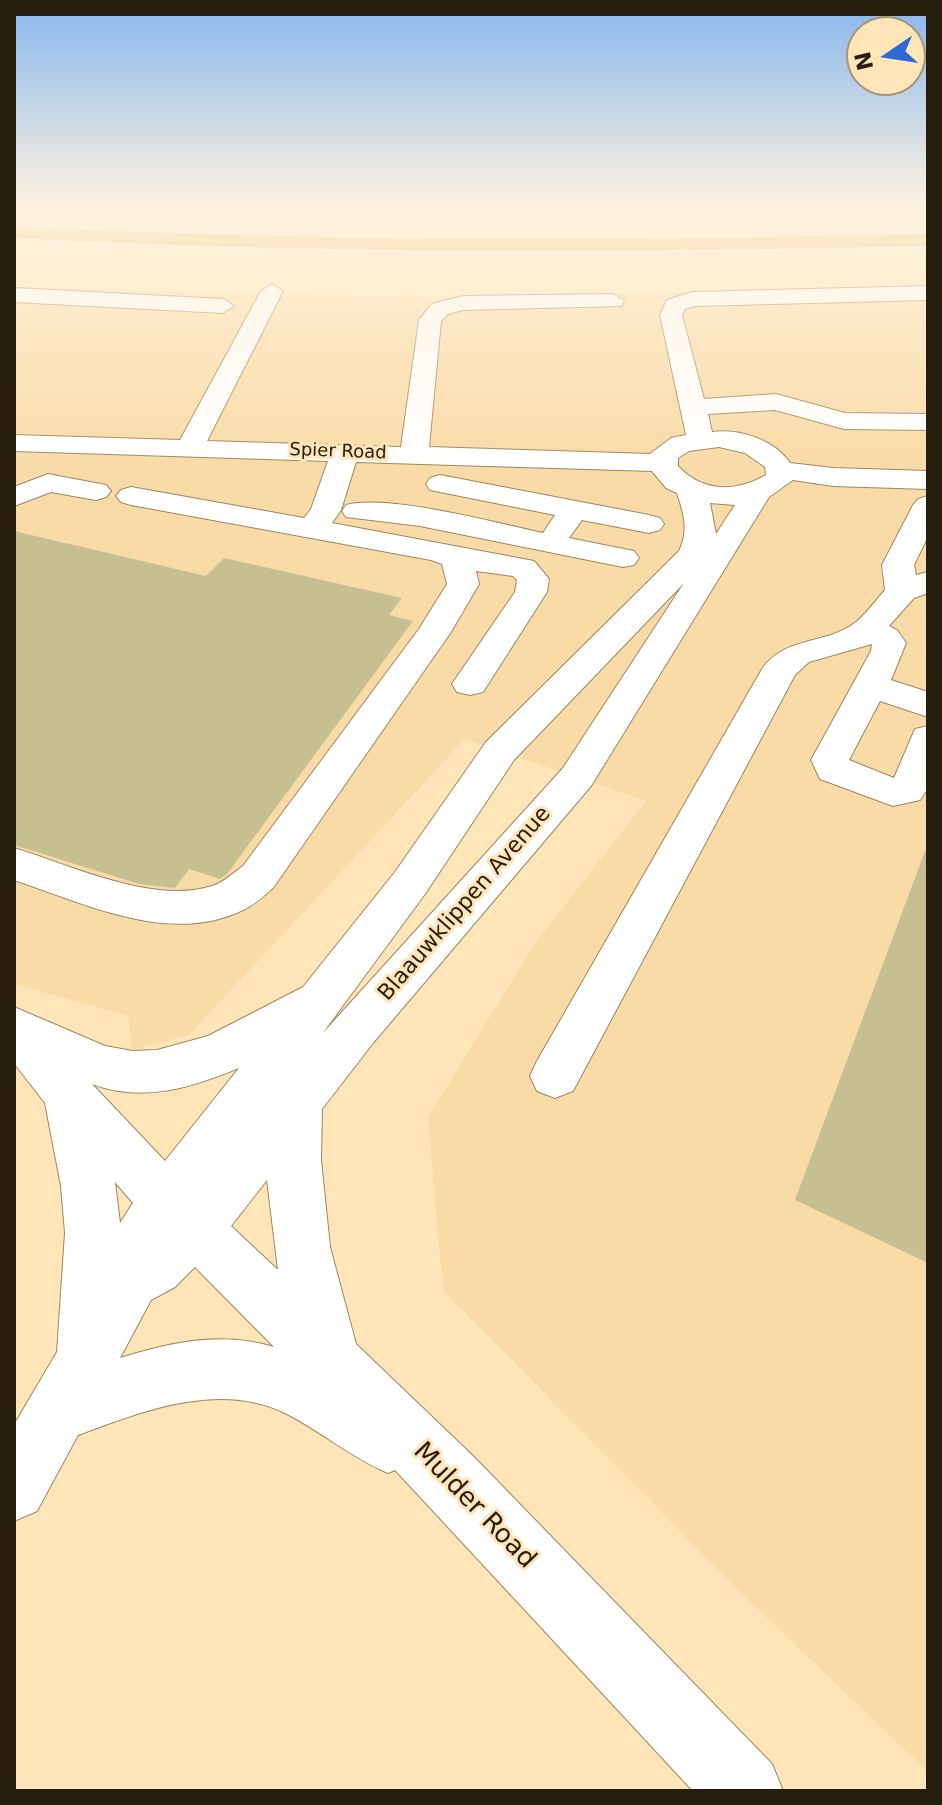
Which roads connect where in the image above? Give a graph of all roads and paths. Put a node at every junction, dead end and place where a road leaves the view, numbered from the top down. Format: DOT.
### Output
graph roads {
  1 [pos="18,295"];
  2 [pos="270,295"];
  3 [pos="867,295"];
  4 [pos="613,301"];
  5 [pos="223,306"];
  6 [pos="694,410"];
  7 [pos="928,422"];
  8 [pos="701,440"];
  9 [pos="14,443"];
  10 [pos="190,447"];
  11 [pos="345,452"];
  12 [pos="414,454"];
  13 [pos="661,463"];
  14 [pos="928,480"];
  15 [pos="769,482"];
  16 [pos="440,484"];
  17 [pos="691,490"];
  18 [pos="96,491"];
  19 [pos="131,496"];
  20 [pos="14,497"];
  21 [pos="928,505"];
  22 [pos="574,510"];
  23 [pos="319,519"];
  24 [pos="649,524"];
  25 [pos="550,543"];
  26 [pos="623,558"];
  27 [pos="457,559"];
  28 [pos="915,587"];
  29 [pos="867,630"];
  30 [pos="470,684"];
  31 [pos="870,685"];
  32 [pos="546,703"];
  33 [pos="928,705"];
  34 [pos="611,727"];
  35 [pos="928,738"];
  36 [pos="432,852"];
  37 [pos="14,864"];
  38 [pos="490,876"];
  39 [pos="327,994"];
  40 [pos="15,1027"];
  41 [pos="555,1076"];
  42 [pos="69,1095"];
  43 [pos="297,1099"];
  44 [pos="182,1214"];
  45 [pos="329,1359"];
  46 [pos="70,1388"];
  47 [pos="451,1480"];
  48 [pos="14,1488"];
  49 [pos="745,1791"];
  1 -- 5 [label="street"];
  2 -- 10 [label="street"];
  3 -- 6 [label="street"];
  4 -- 12 [label="street"];
  6 -- 7 [label="street"];
  6 -- 8 [label="street"];
  8 -- 13 [label="street"];
  8 -- 15 [label="street"];
  9 -- 10 [label="street, Spier Road"];
  10 -- 11 [label="street, Spier Road"];
  11 -- 12 [label="street, Spier Road"];
  11 -- 23 [label="street"];
  12 -- 13 [label="street, Spier Road"];
  13 -- 17 [label="street"];
  14 -- 15 [label="street"];
  15 -- 17 [label="street"];
  15 -- 34 [label="street, Blaauwklippen Avenue"];
  16 -- 22 [label="street"];
  17 -- 32 [label="street, Blaauwklippen Avenue"];
  18 -- 20 [label="street"];
  19 -- 23 [label="street"];
  21 -- 28 [label="street"];
  22 -- 24 [label="street"];
  22 -- 25 [label="street"];
  23 -- 25 [label="street"];
  23 -- 27 [label="street"];
  25 -- 26 [label="street"];
  27 -- 30 [label="street"];
  27 -- 37 [label="street"];
  28 -- 29 [label="street"];
  29 -- 31 [label="street"];
  29 -- 41 [label="street"];
  31 -- 33 [label="street"];
  31 -- 35 [label="street"];
  32 -- 34 [label="street"];
  32 -- 36 [label="street, Blaauwklippen Avenue"];
  34 -- 38 [label="street, Blaauwklippen Avenue"];
  36 -- 38 [label="street"];
  36 -- 39 [label="street, Blaauwklippen Avenue"];
  38 -- 43 [label="street, Blaauwklippen Avenue"];
  39 -- 40 [label="street"];
  39 -- 44 [label="street, Blaauwklippen Avenue"];
  40 -- 42 [label="street, Mulder Road"];
  42 -- 44 [label="street, Mulder Road"];
  42 -- 46 [label="street"];
  43 -- 44 [label="street, Blaauwklippen Avenue"];
  43 -- 45 [label="street"];
  44 -- 45 [label="street, Mulder Road"];
  44 -- 46 [label="street, Blaauwklippen Avenue"];
  45 -- 47 [label="street, Mulder Road"];
  46 -- 47 [label="street"];
  46 -- 48 [label="street, Blaauwklippen Avenue"];
  47 -- 49 [label="street, Mulder Road"];
}
